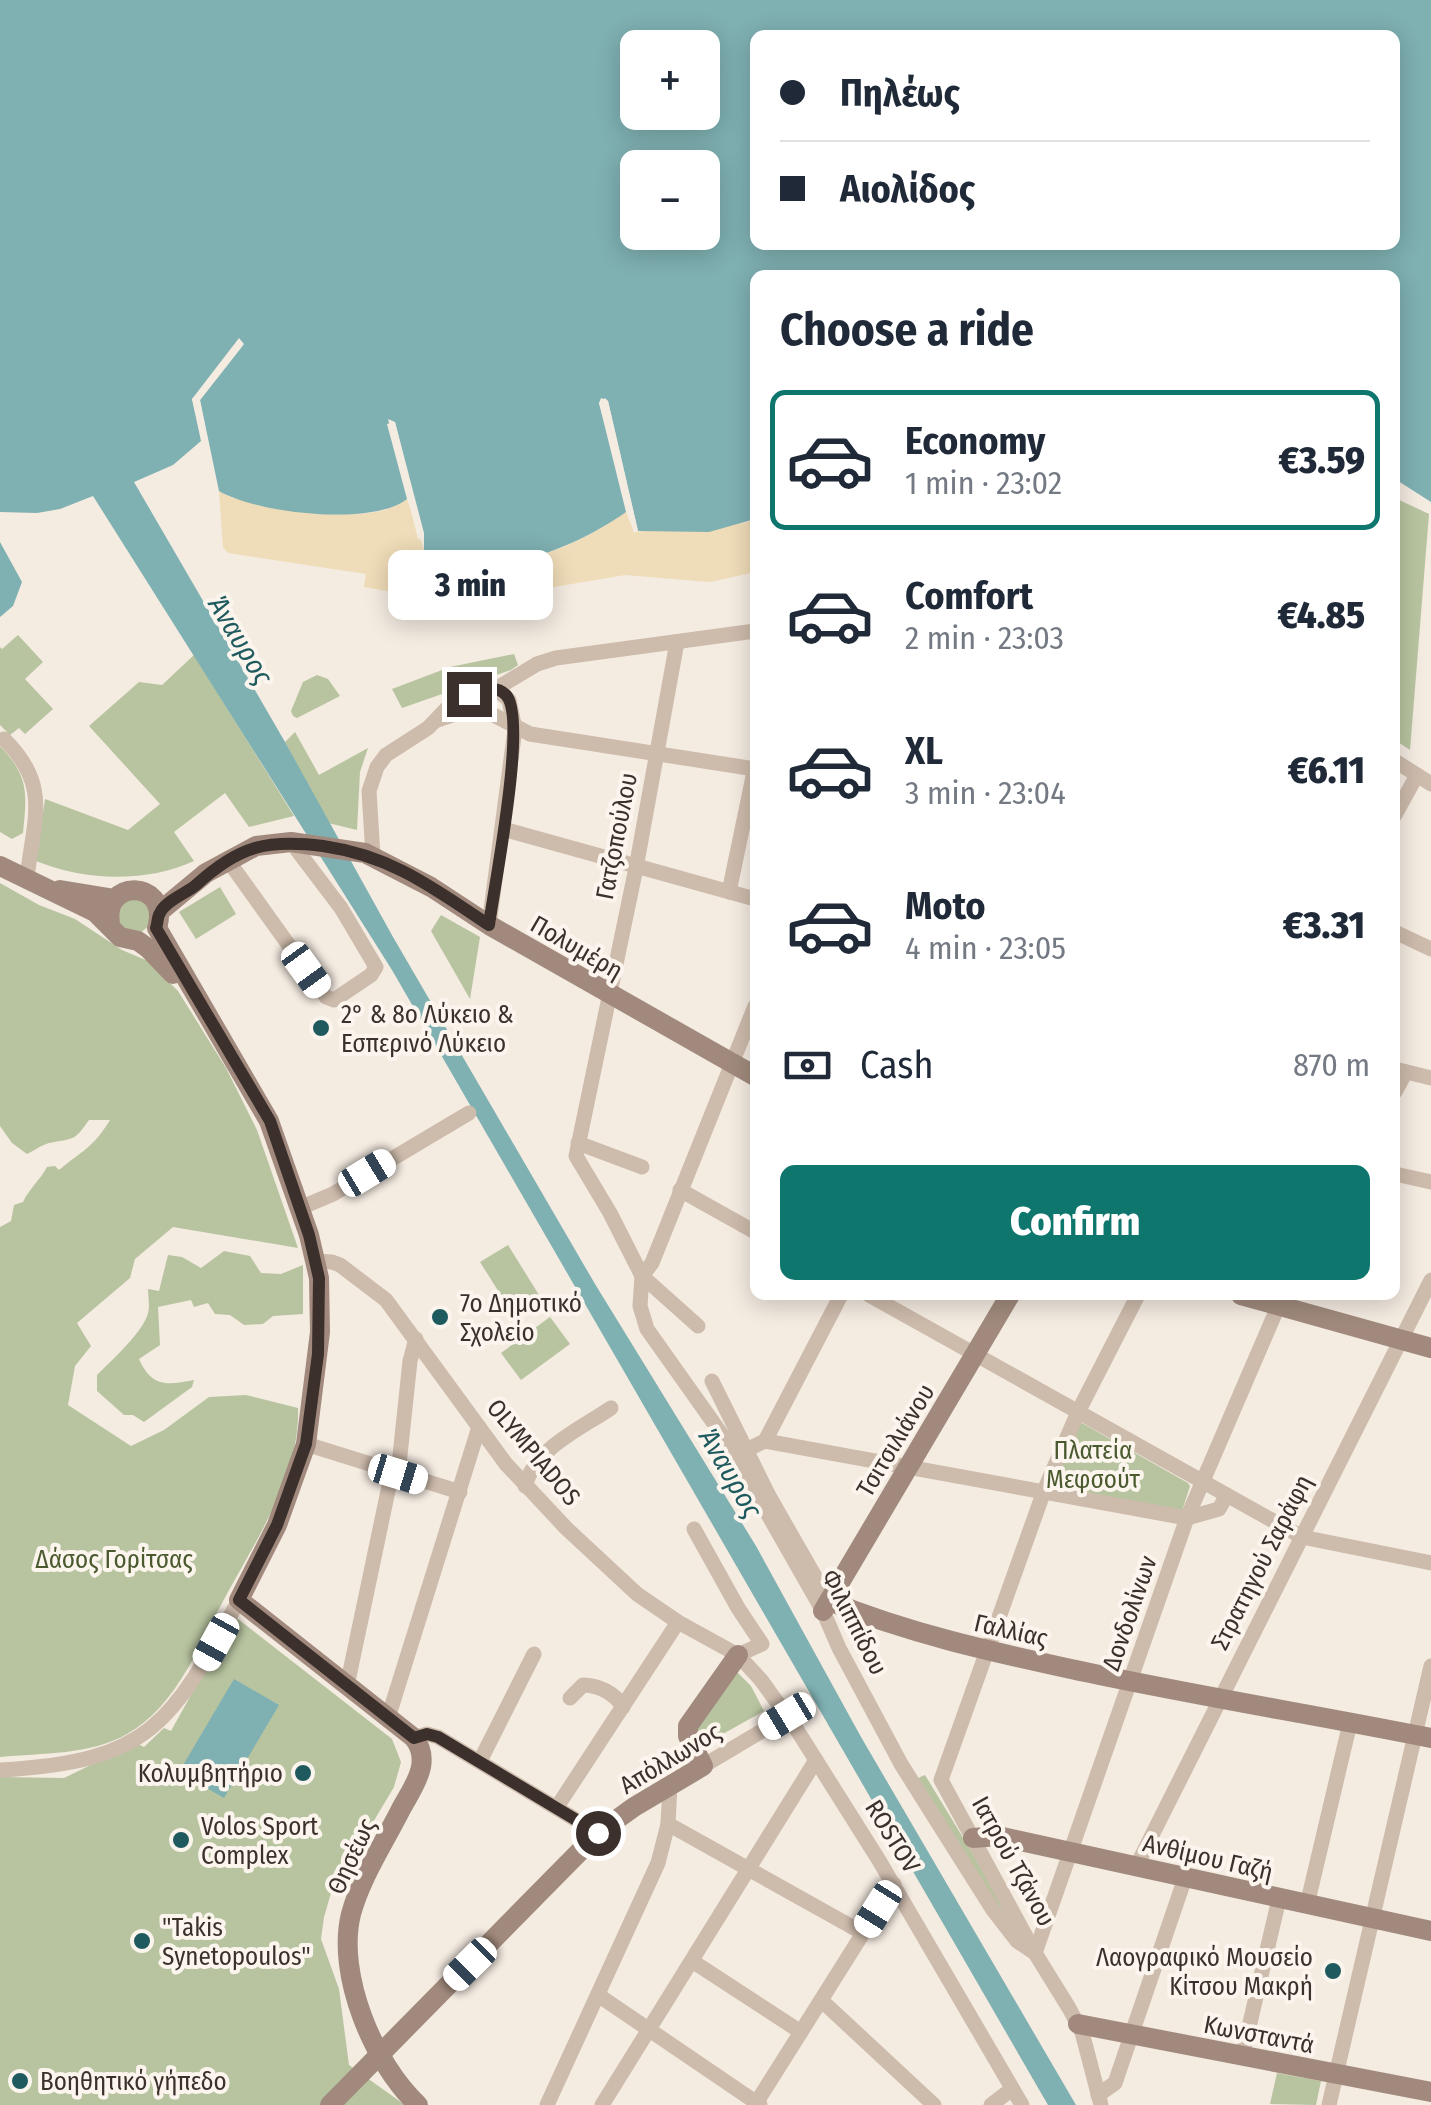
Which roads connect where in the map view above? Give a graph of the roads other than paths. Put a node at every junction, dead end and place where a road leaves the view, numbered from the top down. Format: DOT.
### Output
graph roads {
  1 [pos="750,633"];
  2 [pos="677,642"];
  3 [pos="494,688"];
  4 [pos="434,722"];
  5 [pos="515,729"];
  6 [pos="4,739"];
  7 [pos="658,754"];
  8 [pos="1400,765"];
  9 [pos="750,768"];
  10 [pos="1424,779"];
  11 [pos="750,793"];
  12 [pos="1400,810"];
  13 [pos="503,829"];
  14 [pos="294,843"];
  15 [pos="365,854"];
  16 [pos="227,860"];
  17 [pos="0,866"];
  18 [pos="636,868"];
  19 [pos="27,879"];
  20 [pos="53,891"];
  21 [pos="729,892"];
  22 [pos="750,898"];
  23 [pos="114,899"];
  24 [pos="155,911"];
  25 [pos="110,924"];
  26 [pos="489,925"];
  27 [pos="1400,934"];
  28 [pos="138,940"];
  29 [pos="1431,949"];
  30 [pos="190,989"];
  31 [pos="608,993"];
  32 [pos="750,1018"];
  33 [pos="732,1063"];
  34 [pos="1400,1071"];
  35 [pos="750,1073"];
  36 [pos="1431,1078"];
  37 [pos="469,1113"];
  38 [pos="577,1149"];
  39 [pos="642,1168"];
  40 [pos="1400,1175"];
  41 [pos="1431,1182"];
  42 [pos="680,1190"];
  43 [pos="300,1208"];
  44 [pos="750,1229"];
  45 [pos="316,1261"];
  46 [pos="642,1276"];
  47 [pos="1431,1280"];
  48 [pos="838,1300"];
  49 [pos="878,1300"];
  50 [pos="1007,1300"];
  51 [pos="1135,1300"];
  52 [pos="1280,1300"];
  53 [pos="698,1326"];
  54 [pos="416,1340"];
  55 [pos="1402,1342"];
  56 [pos="1431,1348"];
  57 [pos="975,1354"];
  58 [pos="712,1381"];
  59 [pos="611,1408"];
  60 [pos="1078,1412"];
  61 [pos="479,1427"];
  62 [pos="766,1442"];
  63 [pos="306,1444"];
  64 [pos="748,1448"];
  65 [pos="909,1466"];
  66 [pos="395,1473"];
  67 [pos="1202,1481"];
  68 [pos="525,1486"];
  69 [pos="1044,1491"];
  70 [pos="460,1492"];
  71 [pos="1227,1496"];
  72 [pos="1188,1518"];
  73 [pos="694,1529"];
  74 [pos="1302,1537"];
  75 [pos="1431,1563"];
  76 [pos="239,1600"];
  77 [pos="826,1606"];
  78 [pos="678,1622"];
  79 [pos="987,1651"];
  80 [pos="534,1654"];
  81 [pos="738,1655"];
  82 [pos="1431,1666"];
  83 [pos="1132,1682"];
  84 [pos="347,1686"];
  85 [pos="570,1698"];
  86 [pos="1220,1699"];
  87 [pos="623,1707"];
  88 [pos="787,1716"];
  89 [pos="388,1718"];
  90 [pos="1350,1723"];
  91 [pos="1423,1736"];
  92 [pos="414,1738"];
  93 [pos="816,1760"];
  94 [pos="480,1761"];
  95 [pos="704,1766"];
  96 [pos="0,1770"];
  97 [pos="670,1785"];
  98 [pos="557,1807"];
  99 [pos="668,1824"];
  100 [pos="598,1833"];
  101 [pos="973,1838"];
  102 [pos="1071,1852"];
  103 [pos="1136,1867"];
  104 [pos="749,1868"];
  105 [pos="1185,1878"];
  106 [pos="894,1884"];
  107 [pos="1279,1899"];
  108 [pos="1307,1906"];
  109 [pos="1371,1919"];
  110 [pos="1431,1931"];
  111 [pos="863,1933"];
  112 [pos="1035,1952"];
  113 [pos="692,1961"];
  114 [pos="598,1995"];
  115 [pos="821,2000"];
  116 [pos="1078,2024"];
  117 [pos="650,2028"];
  118 [pos="801,2032"];
  119 [pos="1133,2036"];
  120 [pos="1242,2056"];
  121 [pos="380,2057"];
  122 [pos="1334,2074"];
  123 [pos="1012,2089"];
  124 [pos="1431,2092"];
  125 [pos="1100,2100"];
  126 [pos="610,2102"];
  127 [pos="757,2104"];
  128 [pos="330,2105"];
  129 [pos="418,2105"];
  130 [pos="547,2105"];
  131 [pos="934,2105"];
  132 [pos="990,2105"];
  133 [pos="1022,2105"];
  134 [pos="1329,2105"];
  1 -- 2 [label="street"];
  2 -- 3 [label="street"];
  2 -- 7 [label="street, Γατζοπούλου"];
  3 -- 4 [label="street"];
  3 -- 5 [label="street"];
  4 -- 5 [label="street"];
  4 -- 15 [label="street"];
  5 -- 7 [label="street"];
  5 -- 13 [label="street"];
  6 -- 19 [label="street"];
  7 -- 9 [label="street"];
  7 -- 18 [label="street, Γατζοπούλου"];
  8 -- 10 [label="street"];
  10 -- 12 [label="street"];
  11 -- 21 [label="street"];
  13 -- 18 [label="street"];
  13 -- 26 [label="street"];
  14 -- 15 [label="main road, Πολυμέρη"];
  14 -- 16 [label="main road, Πολυμέρη"];
  14 -- 16 [label="street"];
  15 -- 26 [label="main road, Πολυμέρη"];
  16 -- 24 [label="main road, Πολυμέρη"];
  17 -- 19 [label="main road"];
  18 -- 21 [label="street"];
  18 -- 31 [label="street, Γατζοπούλου"];
  19 -- 20 [label="main road"];
  20 -- 23 [label="main road"];
  20 -- 25 [label="main road"];
  21 -- 22 [label="street"];
  23 -- 24 [label="main road"];
  23 -- 25 [label="main road"];
  24 -- 28 [label="main road"];
  24 -- 30 [label="main road"];
  25 -- 28 [label="main road"];
  26 -- 31 [label="main road, Πολυμέρη"];
  27 -- 29 [label="street"];
  28 -- 30 [label="main road"];
  30 -- 43 [label="main road"];
  31 -- 33 [label="main road, Πολυμέρη"];
  31 -- 38 [label="street, Γατζοπούλου"];
  32 -- 33 [label="street"];
  33 -- 35 [label="main road, Πολυμέρη"];
  33 -- 42 [label="street"];
  34 -- 36 [label="street"];
  37 -- 43 [label="street"];
  38 -- 39 [label="street"];
  38 -- 46 [label="street, Φιλιππίδου"];
  40 -- 41 [label="street"];
  42 -- 44 [label="street"];
  42 -- 46 [label="street"];
  43 -- 45 [label="main road"];
  45 -- 54 [label="street, OLYMPIADOS"];
  45 -- 63 [label="main road"];
  46 -- 53 [label="street"];
  46 -- 77 [label="street, Φιλιππίδου"];
  47 -- 55 [label="street, Στρατηγού Σαράφη"];
  48 -- 62 [label="street"];
  49 -- 57 [label="street"];
  50 -- 57 [label="main road, Τσιτσιλιάνου"];
  51 -- 60 [label="street, Ιατρού Τζάνου"];
  52 -- 55 [label="main road"];
  52 -- 67 [label="street, Δονδολίνων"];
  54 -- 61 [label="street, OLYMPIADOS"];
  54 -- 66 [label="street"];
  55 -- 56 [label="main road"];
  55 -- 74 [label="street, Στρατηγού Σαράφη"];
  57 -- 60 [label="street"];
  57 -- 65 [label="main road, Τσιτσιλιάνου"];
  58 -- 64 [label="street"];
  59 -- 68 [label="street"];
  60 -- 67 [label="street"];
  60 -- 69 [label="street, Ιατρού Τζάνου"];
  61 -- 68 [label="street, OLYMPIADOS"];
  61 -- 70 [label="street"];
  62 -- 64 [label="street"];
  62 -- 65 [label="street"];
  63 -- 66 [label="street"];
  63 -- 76 [label="main road"];
  64 -- 77 [label="street"];
  65 -- 69 [label="street"];
  65 -- 77 [label="main road, Τσιτσιλιάνου"];
  66 -- 70 [label="street"];
  66 -- 84 [label="street"];
  67 -- 71 [label="street"];
  67 -- 72 [label="street, Δονδολίνων"];
  68 -- 78 [label="street, OLYMPIADOS"];
  69 -- 72 [label="street"];
  69 -- 79 [label="street, Ιατρού Τζάνου"];
  70 -- 89 [label="street"];
  71 -- 72 [label="street"];
  71 -- 74 [label="street"];
  72 -- 83 [label="street, Δονδολίνων"];
  73 -- 81 [label="street"];
  74 -- 75 [label="street"];
  74 -- 86 [label="street, Στρατηγού Σαράφη"];
  76 -- 84 [label="main road"];
  76 -- 96 [label="street"];
  77 -- 79 [label="main road, Γαλλίας"];
  77 -- 112 [label="street, Φιλιππίδου"];
  78 -- 81 [label="street, OLYMPIADOS"];
  78 -- 87 [label="street"];
  79 -- 83 [label="main road, Γαλλίας"];
  79 -- 101 [label="street, Ιατρού Τζάνου"];
  80 -- 94 [label="street"];
  81 -- 88 [label="street, ROSTOV"];
  81 -- 95 [label="main road"];
  82 -- 91 [label="street"];
  83 -- 86 [label="main road, Γαλλίας"];
  83 -- 102 [label="street, Δονδολίνων"];
  84 -- 89 [label="main road"];
  85 -- 87 [label="street"];
  86 -- 90 [label="main road, Γαλλίας"];
  86 -- 103 [label="street, Στρατηγού Σαράφη"];
  87 -- 98 [label="street"];
  88 -- 93 [label="street, ROSTOV"];
  88 -- 95 [label="street, Απόλλωνος"];
  89 -- 92 [label="main road"];
  90 -- 91 [label="main road, Γαλλίας"];
  90 -- 108 [label="street"];
  91 -- 109 [label="street"];
  92 -- 94 [label="street"];
  92 -- 121 [label="main road, Θησέως"];
  93 -- 104 [label="street"];
  93 -- 106 [label="street, ROSTOV"];
  94 -- 98 [label="street"];
  95 -- 97 [label="main road, Απόλλωνος"];
  97 -- 99 [label="street"];
  97 -- 100 [label="main road, Απόλλωνος"];
  98 -- 100 [label="street"];
  99 -- 104 [label="street"];
  99 -- 114 [label="street"];
  100 -- 121 [label="main road, Απόλλωνος"];
  101 -- 102 [label="main road, Ανθίμου Γαζή"];
  101 -- 112 [label="street, Ιατρού Τζάνου"];
  102 -- 103 [label="main road, Ανθίμου Γαζή"];
  102 -- 112 [label="street, Δονδολίνων"];
  103 -- 105 [label="main road, Ανθίμου Γαζή"];
  104 -- 111 [label="street"];
  104 -- 113 [label="street"];
  105 -- 107 [label="main road, Ανθίμου Γαζή"];
  105 -- 119 [label="street"];
  106 -- 111 [label="street"];
  106 -- 123 [label="street, ROSTOV"];
  107 -- 108 [label="main road, Ανθίμου Γαζή"];
  107 -- 120 [label="street"];
  108 -- 109 [label="main road, Ανθίμου Γαζή"];
  109 -- 110 [label="main road, Ανθίμου Γαζή"];
  109 -- 122 [label="street"];
  111 -- 115 [label="street"];
  112 -- 116 [label="street, Φιλιππίδου"];
  113 -- 117 [label="street"];
  113 -- 118 [label="street"];
  114 -- 117 [label="street"];
  114 -- 130 [label="street"];
  115 -- 118 [label="street"];
  115 -- 131 [label="street"];
  116 -- 119 [label="main road, Κωνσταντά"];
  116 -- 125 [label="street, Φιλιππίδου"];
  117 -- 126 [label="street"];
  117 -- 127 [label="street"];
  118 -- 127 [label="street"];
  119 -- 120 [label="main road, Κωνσταντά"];
  119 -- 125 [label="street"];
  120 -- 122 [label="main road, Κωνσταντά"];
  121 -- 128 [label="main road, Απόλλωνος"];
  121 -- 129 [label="main road, Θησέως"];
  122 -- 124 [label="main road, Κωνσταντά"];
  122 -- 134 [label="street"];
  123 -- 132 [label="street"];
  123 -- 133 [label="street, ROSTOV"];
}
